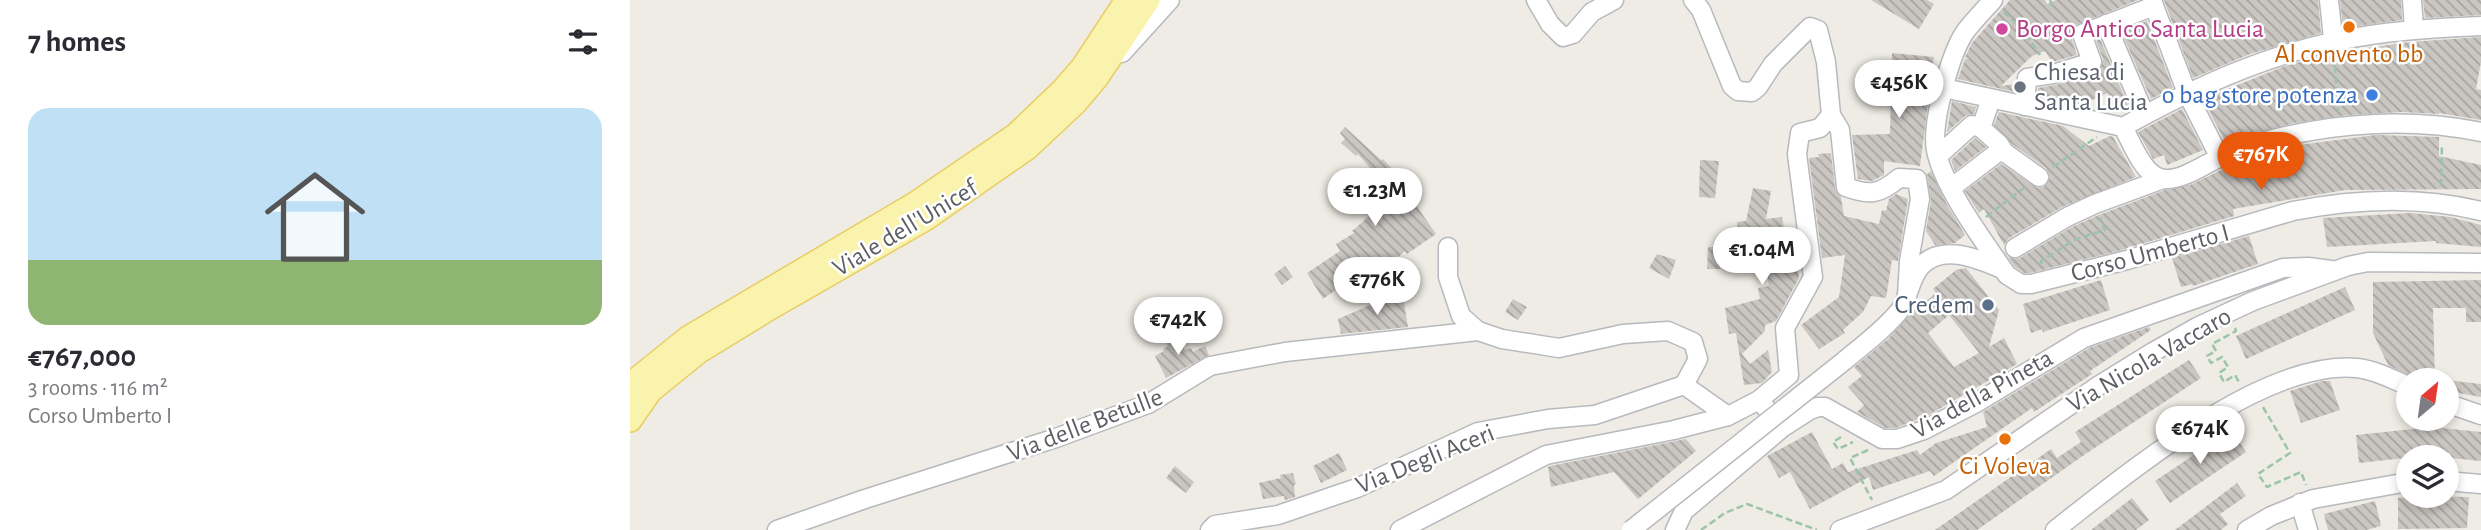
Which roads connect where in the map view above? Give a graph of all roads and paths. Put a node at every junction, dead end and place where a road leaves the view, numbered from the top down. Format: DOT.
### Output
graph roads {
  1 [pos="1127,0"];
  2 [pos="1148,0"];
  3 [pos="1170,0"];
  4 [pos="1536,0"];
  5 [pos="1614,0"];
  6 [pos="1693,0"];
  7 [pos="2050,0"];
  8 [pos="2329,0"];
  9 [pos="2412,0"];
  10 [pos="2153,3"];
  11 [pos="1997,4"];
  12 [pos="2053,7"];
  13 [pos="2106,24"];
  14 [pos="2481,26"];
  15 [pos="2414,29"];
  16 [pos="2334,45"];
  17 [pos="2040,55"];
  18 [pos="1097,77"];
  19 [pos="1944,88"];
  20 [pos="2187,93"];
  21 [pos="1991,99"];
  22 [pos="2025,106"];
  23 [pos="1831,115"];
  24 [pos="2145,115"];
  25 [pos="2123,127"];
  26 [pos="2339,127"];
  27 [pos="1981,128"];
  28 [pos="2481,132"];
  29 [pos="2442,142"];
  30 [pos="2002,149"];
  31 [pos="1937,152"];
  32 [pos="2220,158"];
  33 [pos="2039,177"];
  34 [pos="2163,179"];
  35 [pos="1951,188"];
  36 [pos="2441,188"];
  37 [pos="2095,204"];
  38 [pos="2481,211"];
  39 [pos="1448,247"];
  40 [pos="2015,248"];
  41 [pos="2481,263"];
  42 [pos="2002,269"];
  43 [pos="2331,270"];
  44 [pos="2048,281"];
  45 [pos="1907,296"];
  46 [pos="2226,313"];
  47 [pos="1478,331"];
  48 [pos="2396,381"];
  49 [pos="1684,385"];
  50 [pos="630,389"];
  51 [pos="1759,400"];
  52 [pos="2239,401"];
  53 [pos="2459,407"];
  54 [pos="2481,415"];
  55 [pos="1728,416"];
  56 [pos="630,420"];
  57 [pos="1837,426"];
  58 [pos="1782,428"];
  59 [pos="1854,441"];
  60 [pos="1864,444"];
  61 [pos="2459,482"];
  62 [pos="2396,484"];
  63 [pos="2481,484"];
  64 [pos="2307,501"];
  65 [pos="1879,514"];
  66 [pos="777,530"];
  67 [pos="1210,530"];
  68 [pos="1400,530"];
  69 [pos="1630,530"];
  70 [pos="1675,530"];
  71 [pos="1701,530"];
  72 [pos="1817,530"];
  73 [pos="1840,530"];
  74 [pos="2055,530"];
  75 [pos="2247,530"];
  76 [pos="2308,530"];
  1 -- 50 [label="main road, Viale dell'Unicef"];
  2 -- 18 [label="main road, Viale dell'Unicef"];
  3 -- 18 [label="street"];
  4 -- 5 [label="street"];
  6 -- 23 [label="street"];
  7 -- 12 [label="path"];
  8 -- 16 [label="street"];
  9 -- 15 [label="street"];
  10 -- 13 [label="street"];
  10 -- 20 [label="street"];
  11 -- 17 [label="path"];
  11 -- 19 [label="street"];
  13 -- 22 [label="street"];
  13 -- 24 [label="street"];
  14 -- 15 [label="street"];
  15 -- 16 [label="street"];
  16 -- 20 [label="street"];
  16 -- 26 [label="path"];
  18 -- 56 [label="main road, Viale dell'Unicef"];
  19 -- 21 [label="street"];
  19 -- 31 [label="street"];
  20 -- 24 [label="street"];
  20 -- 32 [label="street"];
  21 -- 22 [label="street"];
  21 -- 27 [label="street"];
  22 -- 25 [label="street"];
  23 -- 45 [label="street"];
  23 -- 51 [label="street"];
  24 -- 25 [label="street"];
  25 -- 34 [label="street"];
  26 -- 28 [label="street"];
  26 -- 32 [label="street"];
  27 -- 30 [label="street"];
  27 -- 31 [label="street"];
  29 -- 36 [label="path"];
  30 -- 33 [label="street"];
  30 -- 35 [label="street"];
  31 -- 35 [label="street"];
  32 -- 34 [label="street"];
  34 -- 37 [label="street"];
  35 -- 42 [label="street"];
  37 -- 40 [label="street"];
  37 -- 44 [label="path"];
  38 -- 44 [label="street, Corso Umberto I"];
  39 -- 47 [label="street"];
  41 -- 43 [label="street, Via Nicola Vaccaro"];
  42 -- 44 [label="street, Corso Umberto I"];
  42 -- 45 [label="street, Corso Umberto I"];
  43 -- 46 [label="street, Via Nicola Vaccaro"];
  43 -- 58 [label="street, Via della Pineta"];
  45 -- 69 [label="street, bridge"];
  46 -- 52 [label="path"];
  46 -- 65 [label="street, Via Nicola Vaccaro"];
  47 -- 49 [label="street, Via delle Betulle"];
  47 -- 66 [label="street, Via delle Betulle"];
  48 -- 52 [label="street"];
  49 -- 55 [label="street"];
  49 -- 67 [label="street, Via Degli Aceri"];
  51 -- 55 [label="street"];
  51 -- 58 [label="street"];
  52 -- 64 [label="path"];
  52 -- 74 [label="street"];
  53 -- 54 [label="street"];
  55 -- 68 [label="street"];
  57 -- 59 [label="path"];
  58 -- 70 [label="street, Via della Pineta"];
  60 -- 65 [label="path"];
  61 -- 63 [label="street"];
  62 -- 64 [label="street"];
  64 -- 75 [label="street"];
  64 -- 76 [label="street"];
  65 -- 73 [label="street, Via Nicola Vaccaro"];
  71 -- 72 [label="path"];
}
